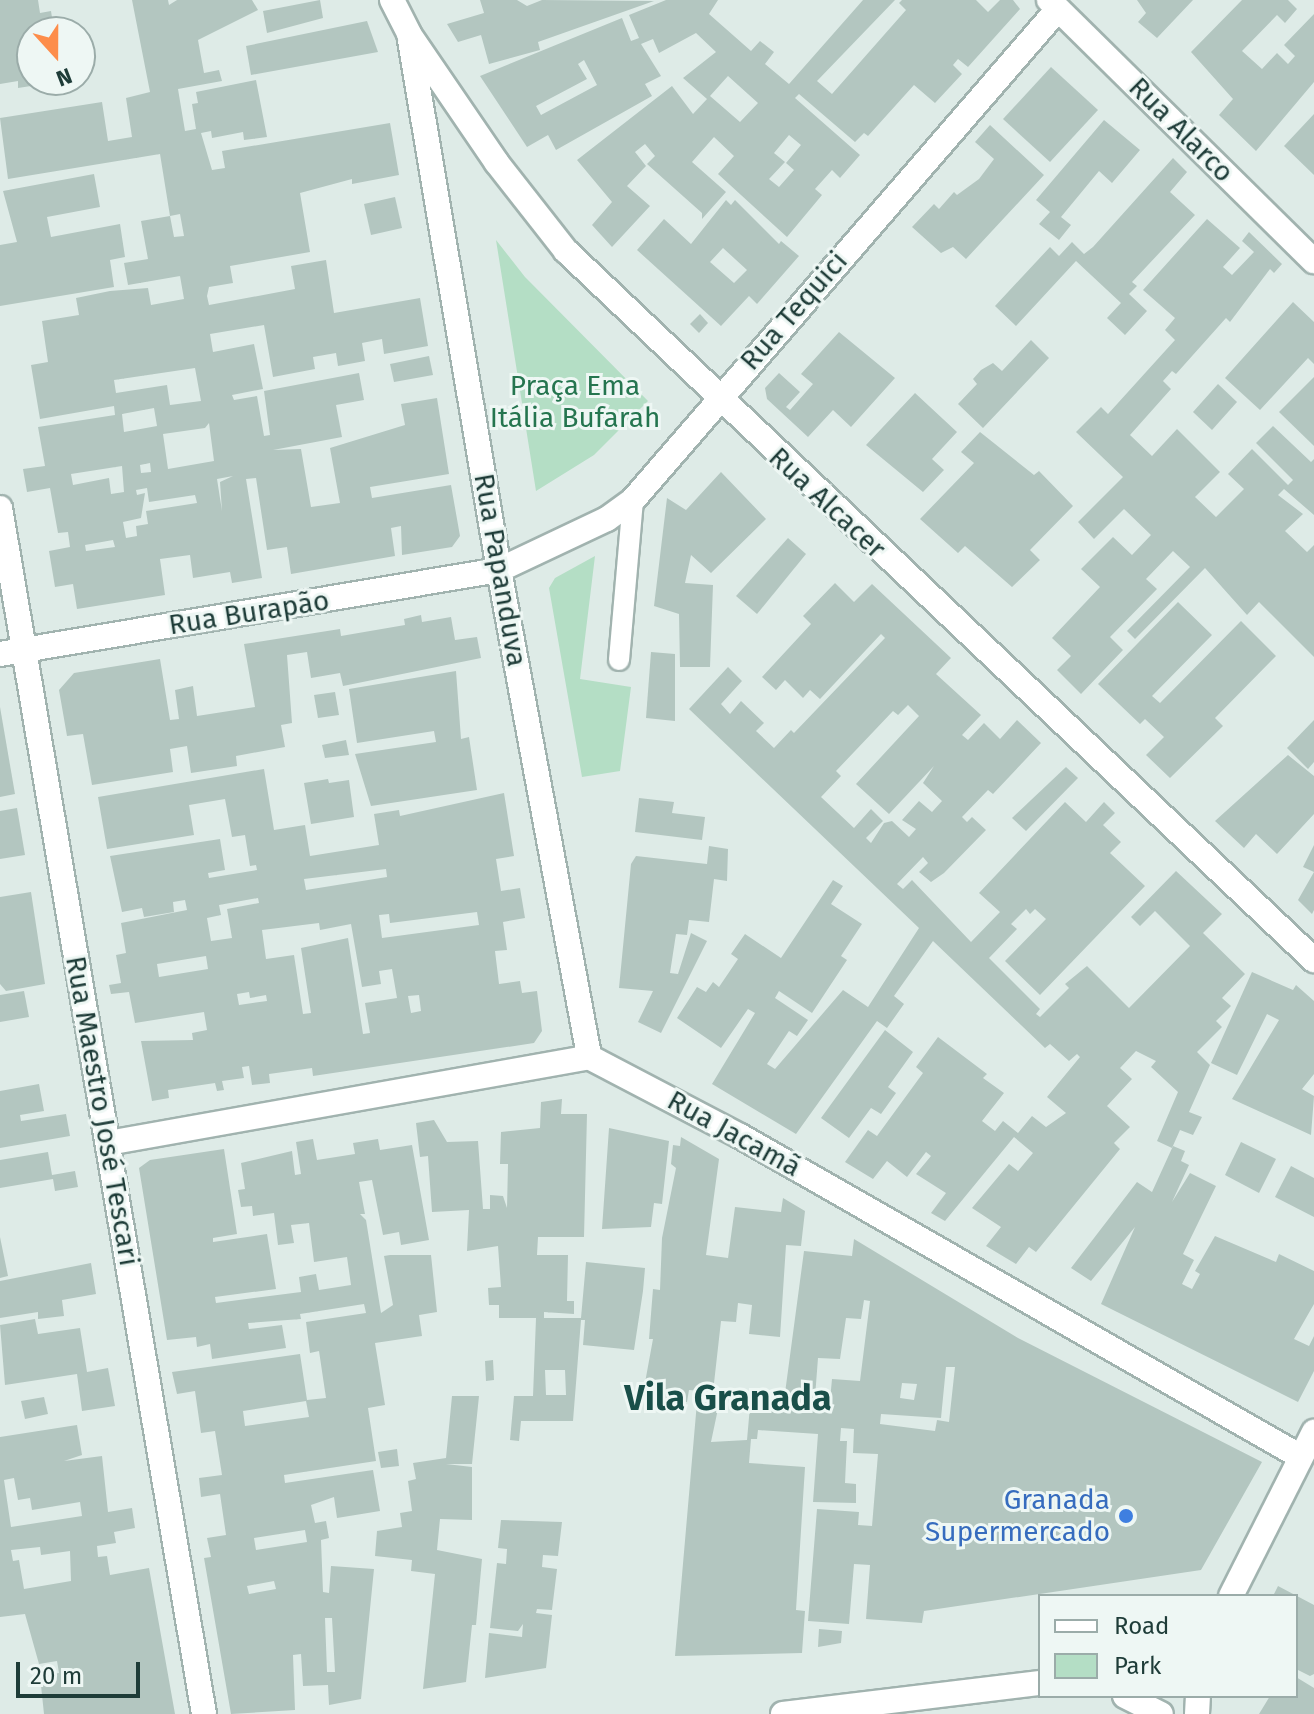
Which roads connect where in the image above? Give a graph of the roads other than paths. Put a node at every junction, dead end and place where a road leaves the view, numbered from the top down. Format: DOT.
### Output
graph roads {
  1 [pos="392,0"];
  2 [pos="1053,4"];
  3 [pos="409,34"];
  4 [pos="1314,261"];
  5 [pos="717,399"];
  6 [pos="633,500"];
  7 [pos="0,508"];
  8 [pos="499,570"];
  9 [pos="12,652"];
  10 [pos="619,660"];
  11 [pos="1314,960"];
  12 [pos="589,1057"];
  13 [pos="108,1143"];
  14 [pos="1314,1432"];
  15 [pos="1301,1457"];
  16 [pos="1232,1594"];
  17 [pos="1038,1683"];
  18 [pos="1129,1698"];
  19 [pos="204,1714"];
  20 [pos="783,1714"];
  21 [pos="1161,1714"];
  1 -- 3 [label="street, Rua Alcacer"];
  2 -- 4 [label="street, Rua Alarco"];
  2 -- 5 [label="street, Rua Tequici"];
  3 -- 5 [label="street, Rua Alcacer"];
  3 -- 8 [label="street, Rua Papanduva"];
  5 -- 6 [label="street, Rua Tequici"];
  5 -- 11 [label="street, Rua Alcacer"];
  6 -- 8 [label="street, Rua Tequici"];
  6 -- 10 [label="lane"];
  7 -- 9 [label="street, Rua Maestro José Tescari"];
  8 -- 9 [label="street, Rua Burapão"];
  8 -- 12 [label="street, Rua Papanduva"];
  9 -- 13 [label="street, Rua Maestro José Tescari"];
  12 -- 13 [label="street"];
  12 -- 15 [label="street, Rua Jacamã"];
  13 -- 19 [label="street, Rua Maestro José Tescari"];
  14 -- 15 [label="street"];
  15 -- 16 [label="street"];
  17 -- 20 [label="street"];
  18 -- 21 [label="street"];
}
